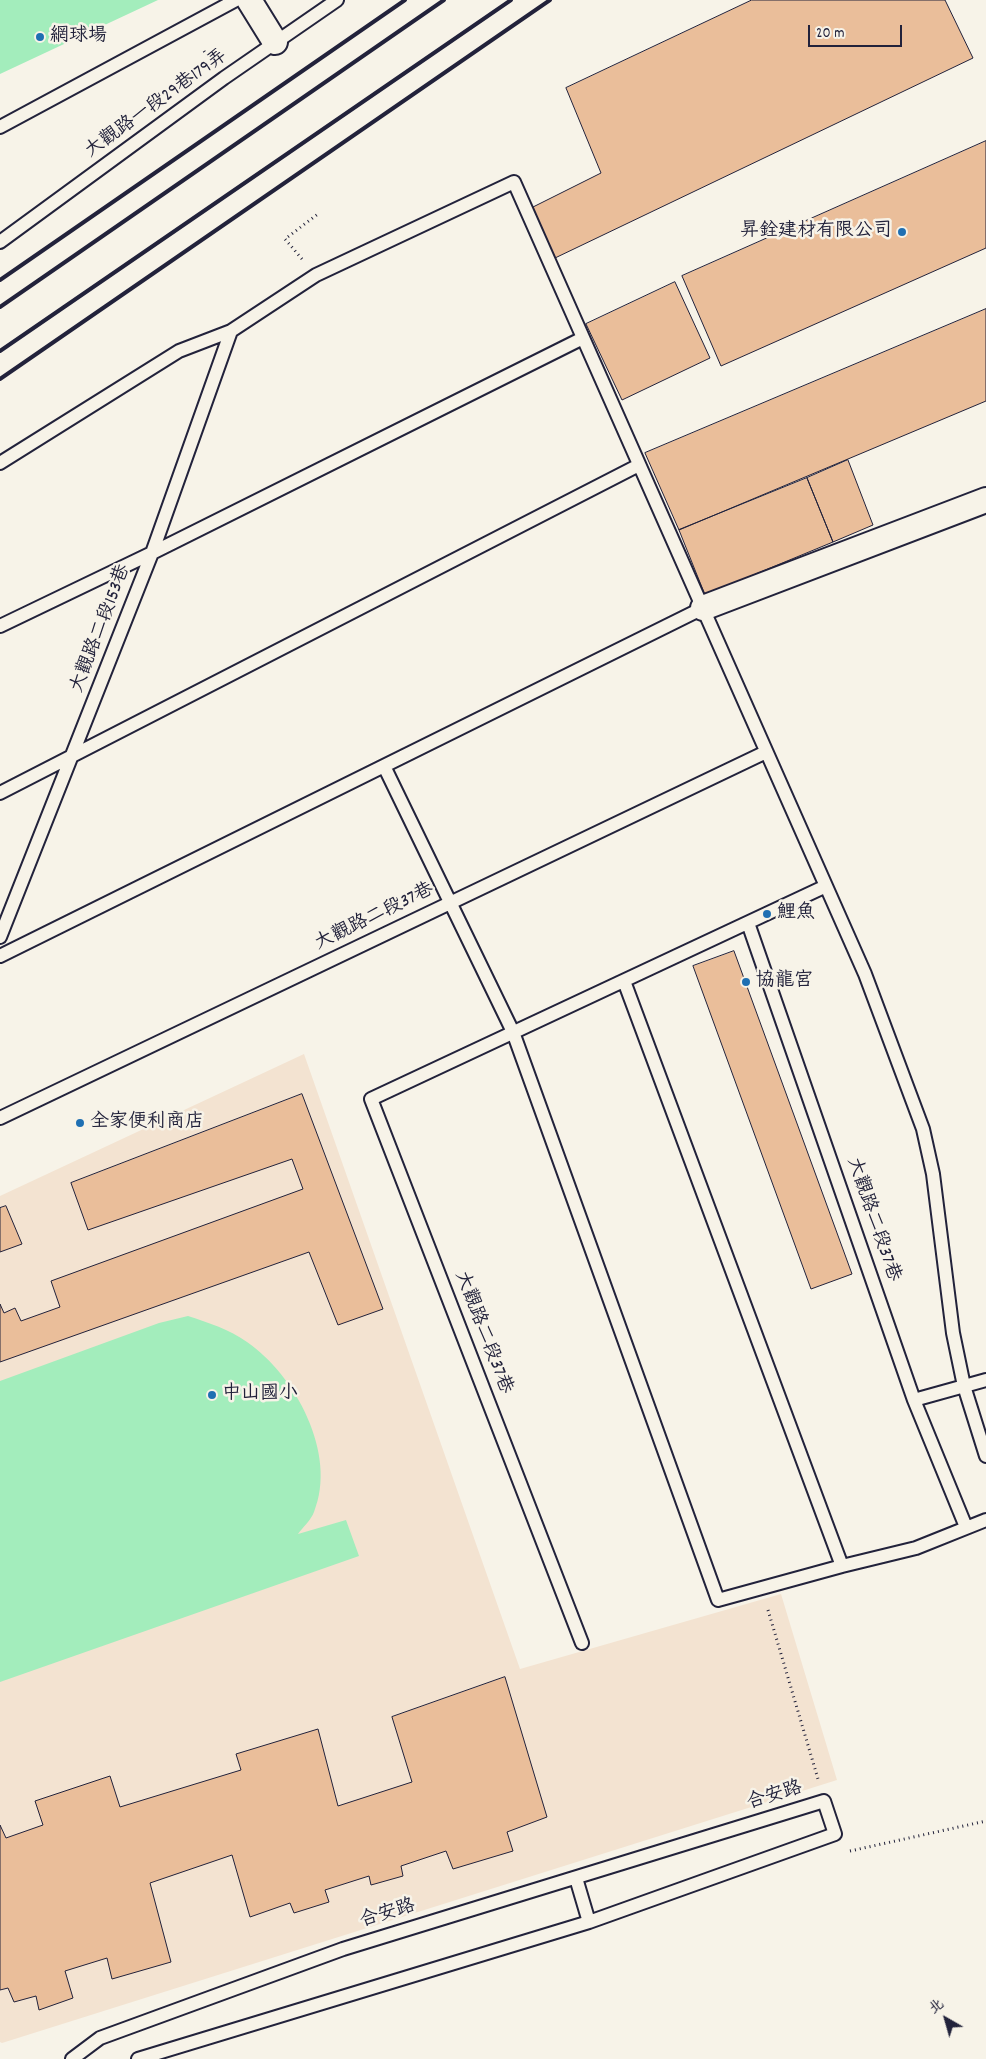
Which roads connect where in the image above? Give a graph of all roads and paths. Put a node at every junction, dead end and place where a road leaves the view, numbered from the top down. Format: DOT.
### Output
graph roads {
  1 [pos="236,0"];
  2 [pos="249,0"];
  3 [pos="337,0"];
  4 [pos="275,42"];
  5 [pos="0,127"];
  6 [pos="318,214"];
  7 [pos="0,242"];
  8 [pos="316,276"];
  9 [pos="231,331"];
  10 [pos="583,338"];
  11 [pos="0,463"];
  12 [pos="639,465"];
  13 [pos="986,500"];
  14 [pos="152,553"];
  15 [pos="703,608"];
  16 [pos="0,626"];
  17 [pos="766,752"];
  18 [pos="72,757"];
  19 [pos="384,766"];
  20 [pos="0,793"];
  21 [pos="826,886"];
  22 [pos="451,902"];
  23 [pos="748,923"];
  24 [pos="0,937"];
  25 [pos="0,956"];
  26 [pos="624,981"];
  27 [pos="513,1032"];
  28 [pos="0,1118"];
  29 [pos="986,1380"];
  30 [pos="964,1386"];
  31 [pos="914,1400"];
  32 [pos="986,1456"];
  33 [pos="986,1520"];
  34 [pos="966,1528"];
  35 [pos="842,1566"];
  36 [pos="762,1587"];
  37 [pos="582,1643"];
  38 [pos="824,1801"];
  39 [pos="986,1821"];
  40 [pos="835,1834"];
  41 [pos="576,1878"];
  42 [pos="589,1922"];
  43 [pos="72,2059"];
  44 [pos="138,2059"];
  1 -- 5 [label="lane"];
  2 -- 4 [label="street"];
  3 -- 4 [label="lane, 大觀路一段29巷179弄"];
  4 -- 7 [label="lane, 大觀路一段29巷179弄"];
  6 -- 8 [label="path"];
  8 -- 9 [label="lane"];
  8 -- 10 [label="lane"];
  9 -- 11 [label="lane"];
  9 -- 14 [label="lane, 大觀路二段153巷"];
  10 -- 12 [label="lane"];
  10 -- 14 [label="lane"];
  12 -- 15 [label="lane"];
  12 -- 18 [label="lane"];
  13 -- 15 [label="street"];
  14 -- 16 [label="lane"];
  14 -- 18 [label="lane, 大觀路二段153巷"];
  15 -- 17 [label="lane"];
  15 -- 19 [label="lane"];
  17 -- 21 [label="lane"];
  17 -- 22 [label="lane, 大觀路二段37巷"];
  18 -- 20 [label="lane"];
  18 -- 24 [label="lane, 大觀路二段153巷"];
  19 -- 22 [label="lane"];
  19 -- 25 [label="lane"];
  21 -- 23 [label="lane, 大觀路二段37巷"];
  21 -- 30 [label="lane"];
  22 -- 27 [label="lane"];
  22 -- 28 [label="lane, 大觀路二段37巷"];
  23 -- 26 [label="lane, 大觀路二段37巷"];
  23 -- 31 [label="lane, 大觀路二段37巷"];
  26 -- 27 [label="lane, 大觀路二段37巷"];
  26 -- 35 [label="lane"];
  27 -- 36 [label="lane"];
  27 -- 37 [label="lane, 大觀路二段37巷"];
  29 -- 30 [label="lane"];
  30 -- 31 [label="lane"];
  30 -- 32 [label="lane"];
  31 -- 34 [label="lane, 大觀路二段37巷"];
  33 -- 34 [label="lane"];
  34 -- 35 [label="lane"];
  35 -- 36 [label="lane"];
  36 -- 38 [label="path"];
  38 -- 40 [label="lane, 合安路"];
  38 -- 41 [label="lane, 合安路"];
  39 -- 40 [label="path"];
  40 -- 42 [label="lane"];
  41 -- 42 [label="lane"];
  41 -- 43 [label="lane, 合安路"];
  42 -- 44 [label="lane"];
}
